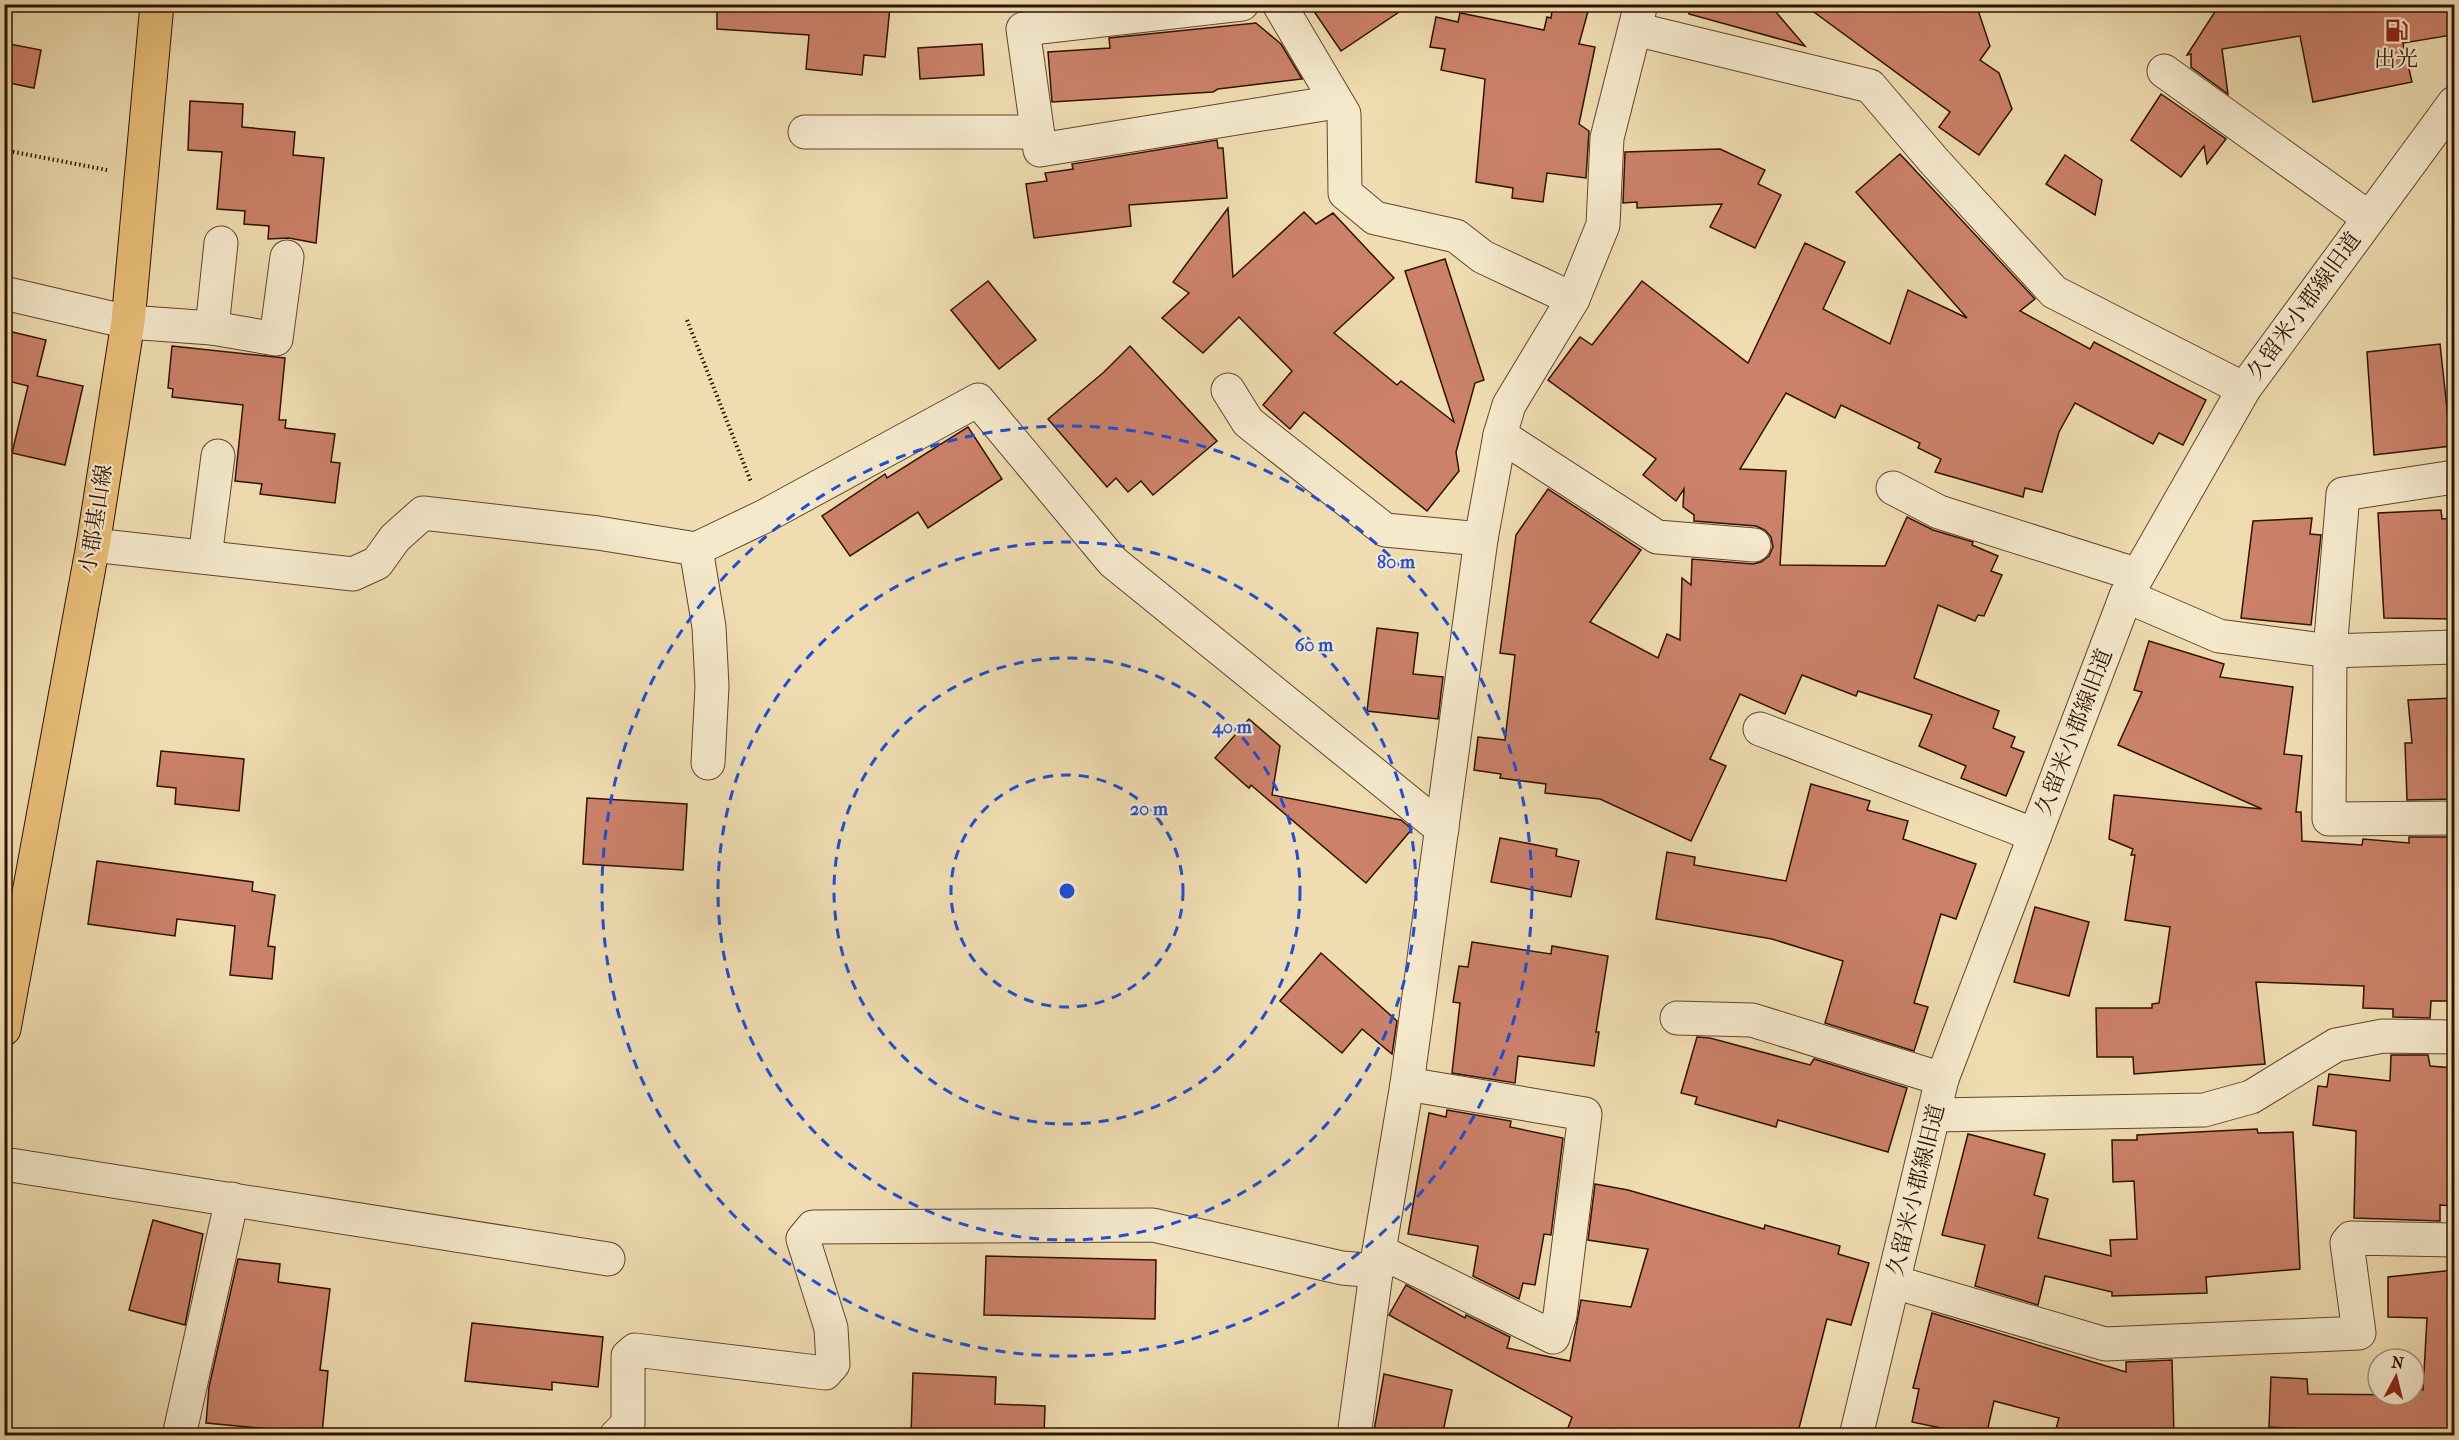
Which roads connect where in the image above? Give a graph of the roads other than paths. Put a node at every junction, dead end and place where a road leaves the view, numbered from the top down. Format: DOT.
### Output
graph roads {
  1 [pos="157,4"];
  2 [pos="1242,4"];
  3 [pos="1279,4"];
  4 [pos="1638,17"];
  5 [pos="2164,71"];
  6 [pos="1336,102"];
  7 [pos="2454,103"];
  8 [pos="805,132"];
  9 [pos="1037,132"];
  10 [pos="2369,218"];
  11 [pos="221,243"];
  12 [pos="287,257"];
  13 [pos="4,293"];
  14 [pos="1573,299"];
  15 [pos="128,322"];
  16 [pos="212,327"];
  17 [pos="2244,388"];
  18 [pos="1228,390"];
  19 [pos="1500,435"];
  20 [pos="218,456"];
  21 [pos="2454,477"];
  22 [pos="1893,488"];
  23 [pos="1481,538"];
  24 [pos="93,545"];
  25 [pos="1754,545"];
  26 [pos="696,549"];
  27 [pos="205,557"];
  28 [pos="2132,586"];
  29 [pos="2454,647"];
  30 [pos="2330,651"];
  31 [pos="1760,729"];
  32 [pos="708,763"];
  33 [pos="2454,818"];
  34 [pos="1442,829"];
  35 [pos="2035,835"];
  36 [pos="1677,1018"];
  37 [pos="4,1029"];
  38 [pos="2454,1037"];
  39 [pos="1942,1079"];
  40 [pos="1407,1084"];
  41 [pos="1935,1115"];
  42 [pos="4,1164"];
  43 [pos="232,1199"];
  44 [pos="2454,1240"];
  45 [pos="608,1259"];
  46 [pos="1378,1261"];
  47 [pos="1894,1282"];
  48 [pos="179,1436"];
  49 [pos="616,1436"];
  50 [pos="1354,1436"];
  51 [pos="1856,1436"];
  1 -- 15 [label="main road, 小郡基山線"];
  2 -- 9 [label="street"];
  3 -- 6 [label="street"];
  4 -- 14 [label="street"];
  4 -- 17 [label="street"];
  5 -- 10 [label="street"];
  6 -- 9 [label="street"];
  6 -- 14 [label="street"];
  7 -- 10 [label="street, 久留米小郡線旧道"];
  8 -- 9 [label="street"];
  10 -- 17 [label="street, 久留米小郡線旧道"];
  11 -- 16 [label="street"];
  12 -- 16 [label="street"];
  13 -- 15 [label="street"];
  14 -- 19 [label="street"];
  15 -- 16 [label="street"];
  15 -- 24 [label="main road, 小郡基山線"];
  17 -- 28 [label="street, 久留米小郡線旧道"];
  18 -- 23 [label="street"];
  19 -- 23 [label="street"];
  19 -- 25 [label="street"];
  20 -- 27 [label="street"];
  21 -- 30 [label="street"];
  22 -- 28 [label="street"];
  23 -- 34 [label="street"];
  24 -- 27 [label="street"];
  24 -- 37 [label="main road, 小郡基山線"];
  26 -- 27 [label="street"];
  26 -- 32 [label="street"];
  26 -- 34 [label="street"];
  28 -- 30 [label="street"];
  28 -- 35 [label="street, 久留米小郡線旧道"];
  29 -- 30 [label="street"];
  30 -- 33 [label="street"];
  31 -- 35 [label="street"];
  34 -- 40 [label="street"];
  35 -- 39 [label="street, 久留米小郡線旧道"];
  36 -- 39 [label="street"];
  38 -- 41 [label="street"];
  39 -- 41 [label="street, 久留米小郡線旧道"];
  40 -- 46 [label="street"];
  40 -- 46 [label="street"];
  41 -- 47 [label="street, 久留米小郡線旧道"];
  42 -- 43 [label="street"];
  43 -- 45 [label="street"];
  43 -- 48 [label="street"];
  44 -- 47 [label="street"];
  46 -- 49 [label="street"];
  46 -- 50 [label="street"];
  47 -- 51 [label="street, 久留米小郡線旧道"];
}
